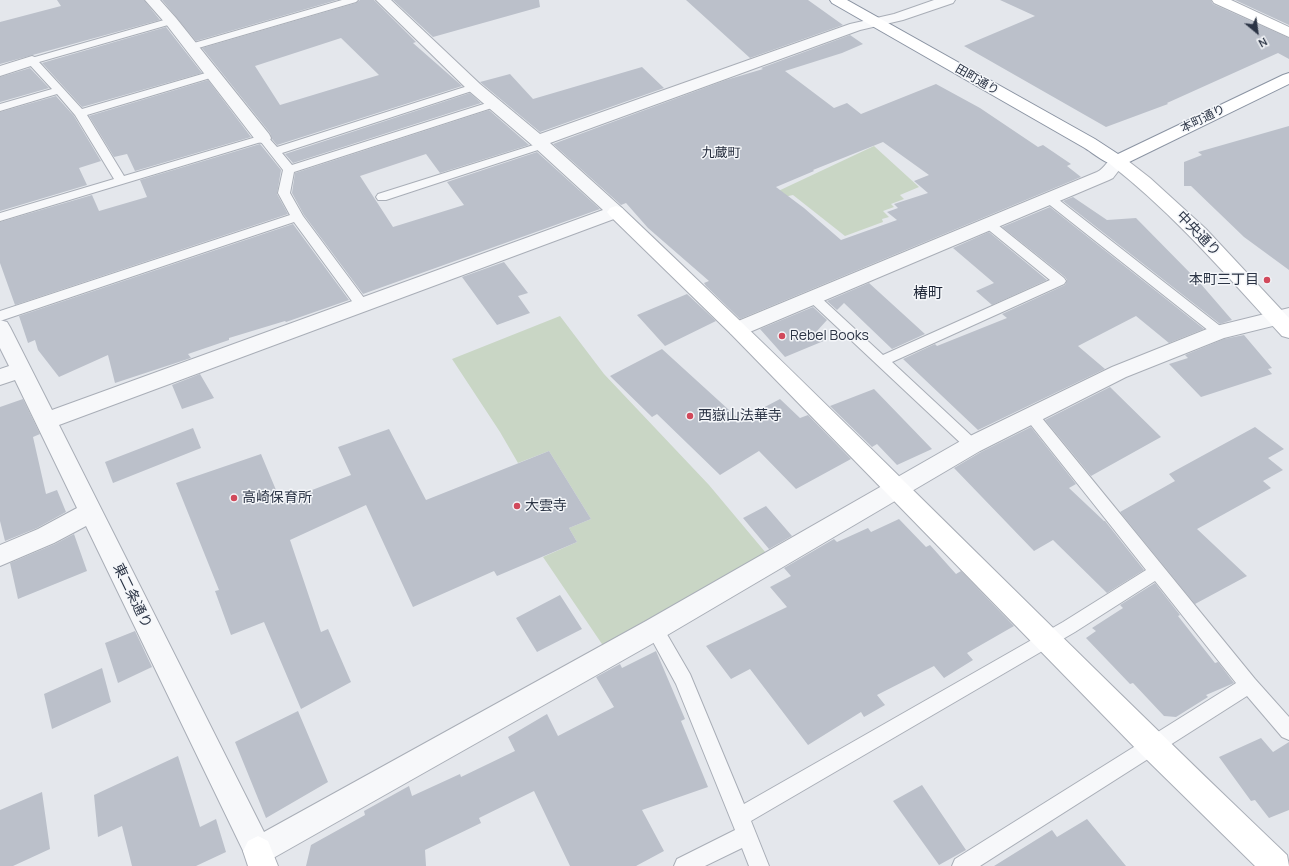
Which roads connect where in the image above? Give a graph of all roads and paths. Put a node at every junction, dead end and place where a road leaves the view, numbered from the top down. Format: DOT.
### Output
graph roads {
  1 [pos="152,0"];
  2 [pos="353,0"];
  3 [pos="383,0"];
  4 [pos="837,0"];
  5 [pos="948,0"];
  6 [pos="1219,0"];
  7 [pos="171,21"];
  8 [pos="876,22"];
  9 [pos="1289,33"];
  10 [pos="191,47"];
  11 [pos="32,61"];
  12 [pos="0,71"];
  13 [pos="213,74"];
  14 [pos="1289,78"];
  15 [pos="474,87"];
  16 [pos="60,90"];
  17 [pos="494,104"];
  18 [pos="0,108"];
  19 [pos="80,113"];
  20 [pos="262,138"];
  21 [pos="541,143"];
  22 [pos="275,151"];
  23 [pos="1117,161"];
  24 [pos="289,170"];
  25 [pos="121,180"];
  26 [pos="382,197"];
  27 [pos="1050,199"];
  28 [pos="616,212"];
  29 [pos="0,217"];
  30 [pos="298,217"];
  31 [pos="989,224"];
  32 [pos="812,297"];
  33 [pos="362,305"];
  34 [pos="0,316"];
  35 [pos="1285,322"];
  36 [pos="0,327"];
  37 [pos="738,329"];
  38 [pos="1220,332"];
  39 [pos="882,361"];
  40 [pos="11,374"];
  41 [pos="1032,416"];
  42 [pos="46,421"];
  43 [pos="972,445"];
  44 [pos="896,488"];
  45 [pos="91,512"];
  46 [pos="0,556"];
  47 [pos="1158,571"];
  48 [pos="655,629"];
  49 [pos="1047,639"];
  50 [pos="1249,685"];
  51 [pos="1289,731"];
  52 [pos="1152,746"];
  53 [pos="739,816"];
  54 [pos="746,835"];
  55 [pos="1289,857"];
  56 [pos="261,858"];
  57 [pos="684,866"];
  58 [pos="759,866"];
  59 [pos="962,866"];
  60 [pos="1276,866"];
  1 -- 7 [label="street"];
  2 -- 10 [label="lane"];
  3 -- 15 [label="street"];
  4 -- 8 [label="main road, 田町通り"];
  5 -- 8 [label="street"];
  6 -- 9 [label="main road"];
  7 -- 10 [label="street"];
  7 -- 11 [label="lane"];
  8 -- 21 [label="street"];
  8 -- 23 [label="main road, 田町通り"];
  10 -- 13 [label="street"];
  11 -- 12 [label="street"];
  11 -- 16 [label="lane"];
  13 -- 19 [label="lane"];
  13 -- 20 [label="street"];
  14 -- 23 [label="main road, 本町通り"];
  15 -- 17 [label="street"];
  15 -- 22 [label="lane"];
  16 -- 18 [label="lane"];
  16 -- 19 [label="lane"];
  17 -- 21 [label="street"];
  17 -- 24 [label="lane"];
  19 -- 25 [label="lane"];
  20 -- 22 [label="lane"];
  20 -- 25 [label="lane"];
  21 -- 26 [label="lane"];
  21 -- 28 [label="street"];
  22 -- 24 [label="lane"];
  23 -- 27 [label="street"];
  23 -- 35 [label="main road, 中央通り"];
  24 -- 30 [label="lane"];
  25 -- 29 [label="lane"];
  27 -- 31 [label="street"];
  27 -- 38 [label="lane"];
  28 -- 33 [label="street"];
  28 -- 37 [label="main road"];
  30 -- 33 [label="lane"];
  30 -- 34 [label="lane"];
  31 -- 32 [label="street"];
  31 -- 39 [label="lane"];
  32 -- 37 [label="street"];
  32 -- 39 [label="lane"];
  33 -- 42 [label="street"];
  35 -- 38 [label="street"];
  36 -- 40 [label="street, 東二条通り"];
  37 -- 44 [label="main road"];
  38 -- 41 [label="street"];
  39 -- 43 [label="lane"];
  40 -- 42 [label="street, 東二条通り"];
  41 -- 43 [label="street"];
  41 -- 47 [label="lane"];
  42 -- 45 [label="street, 東二条通り"];
  43 -- 44 [label="street"];
  44 -- 48 [label="street"];
  44 -- 49 [label="main road"];
  45 -- 46 [label="street"];
  45 -- 56 [label="street, 東二条通り"];
  47 -- 49 [label="lane"];
  47 -- 50 [label="lane"];
  48 -- 53 [label="lane"];
  48 -- 56 [label="street"];
  49 -- 52 [label="main road"];
  49 -- 53 [label="lane"];
  50 -- 51 [label="lane"];
  50 -- 52 [label="lane"];
  52 -- 59 [label="lane"];
  52 -- 60 [label="main road"];
  53 -- 54 [label="lane"];
  54 -- 57 [label="lane"];
  54 -- 58 [label="lane"];
  55 -- 60 [label="lane"];
}
